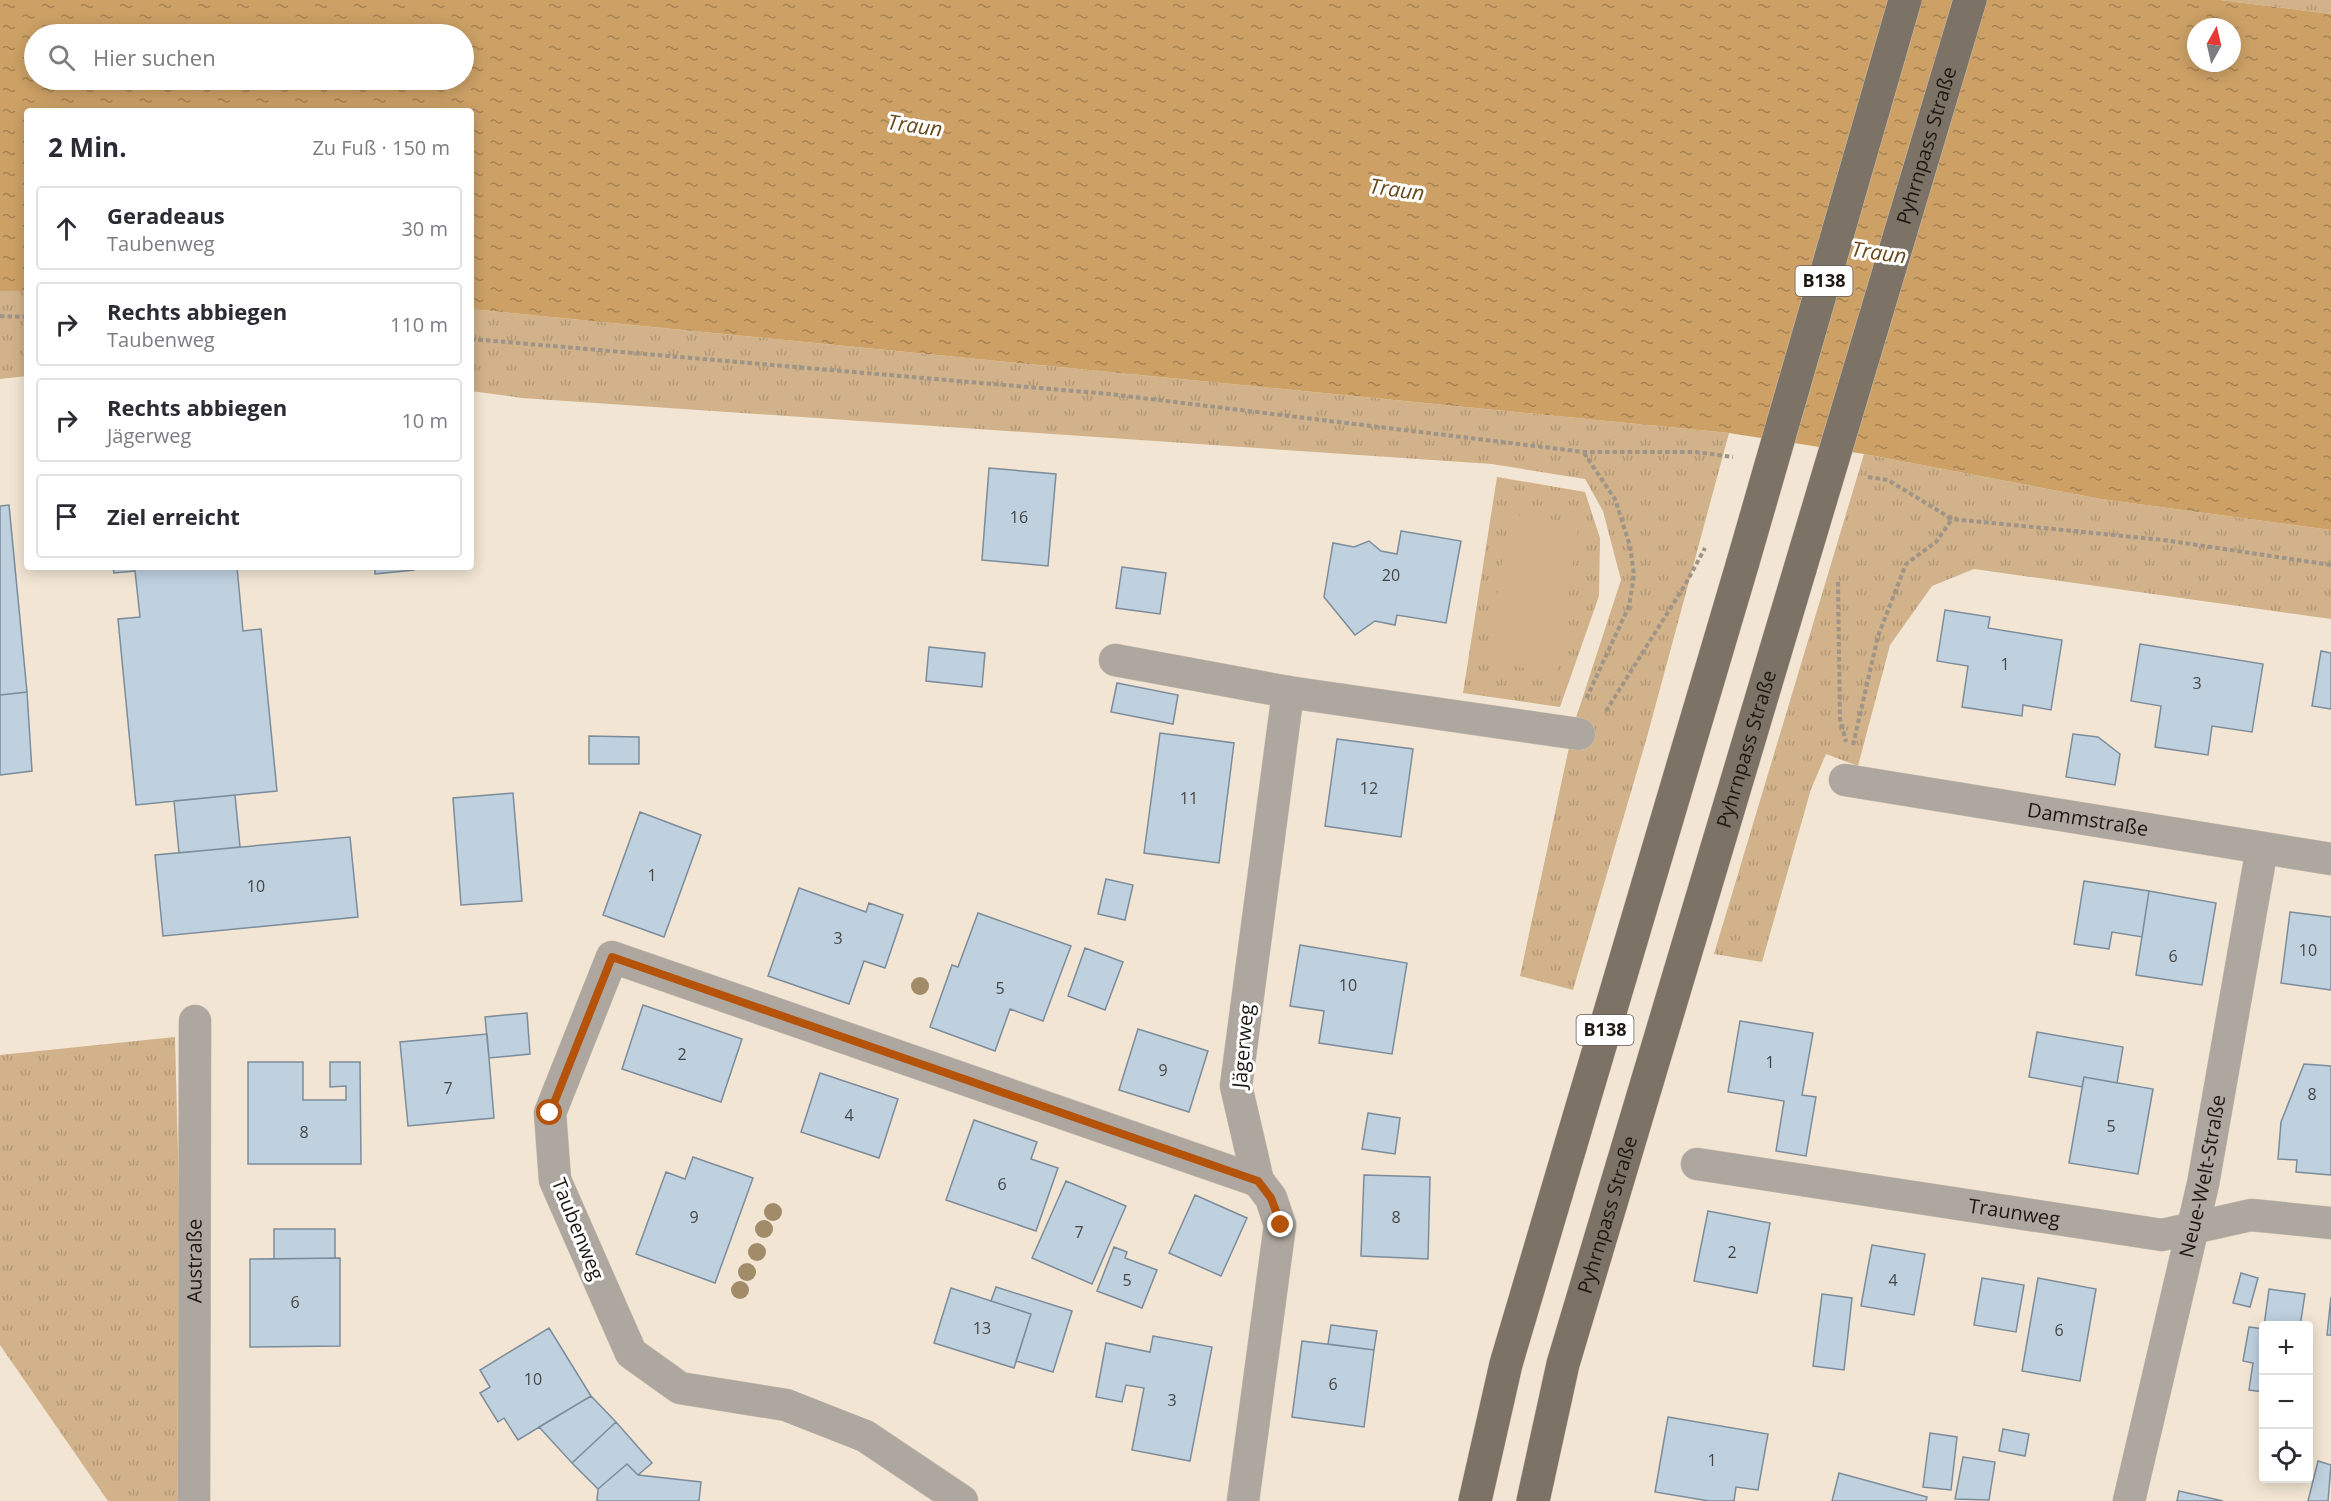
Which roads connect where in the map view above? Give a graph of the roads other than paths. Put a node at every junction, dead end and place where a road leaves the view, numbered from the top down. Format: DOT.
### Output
graph roads {
  1 [pos="1905,0"];
  2 [pos="1970,0"];
  3 [pos="1115,660"];
  4 [pos="1288,692"];
  5 [pos="1579,734"];
  6 [pos="1848,769"];
  7 [pos="2262,848"];
  8 [pos="2331,859"];
  9 [pos="195,1021"];
  10 [pos="1696,1164"];
  11 [pos="1258,1181"];
  12 [pos="2331,1223"];
  13 [pos="2194,1225"];
  14 [pos="194,1501"];
  15 [pos="962,1501"];
  16 [pos="1243,1501"];
  17 [pos="1475,1501"];
  18 [pos="1533,1501"];
  19 [pos="2129,1501"];
  1 -- 17 [label="main road, B138, bridge"];
  2 -- 18 [label="main road, Pyhrnpass Straße / B138, bridge"];
  3 -- 4 [label="street"];
  4 -- 5 [label="street"];
  4 -- 11 [label="street, Jägerweg"];
  6 -- 7 [label="street, Dammstraße"];
  7 -- 8 [label="street, Dammstraße"];
  7 -- 13 [label="street, Neue-Welt-Straße"];
  9 -- 14 [label="street, Austraße"];
  10 -- 13 [label="street, Traunweg"];
  11 -- 15 [label="street, Taubenweg"];
  11 -- 16 [label="street, Jägerweg"];
  12 -- 13 [label="street, Traunweg"];
  13 -- 19 [label="street, Neue-Welt-Straße"];
}
